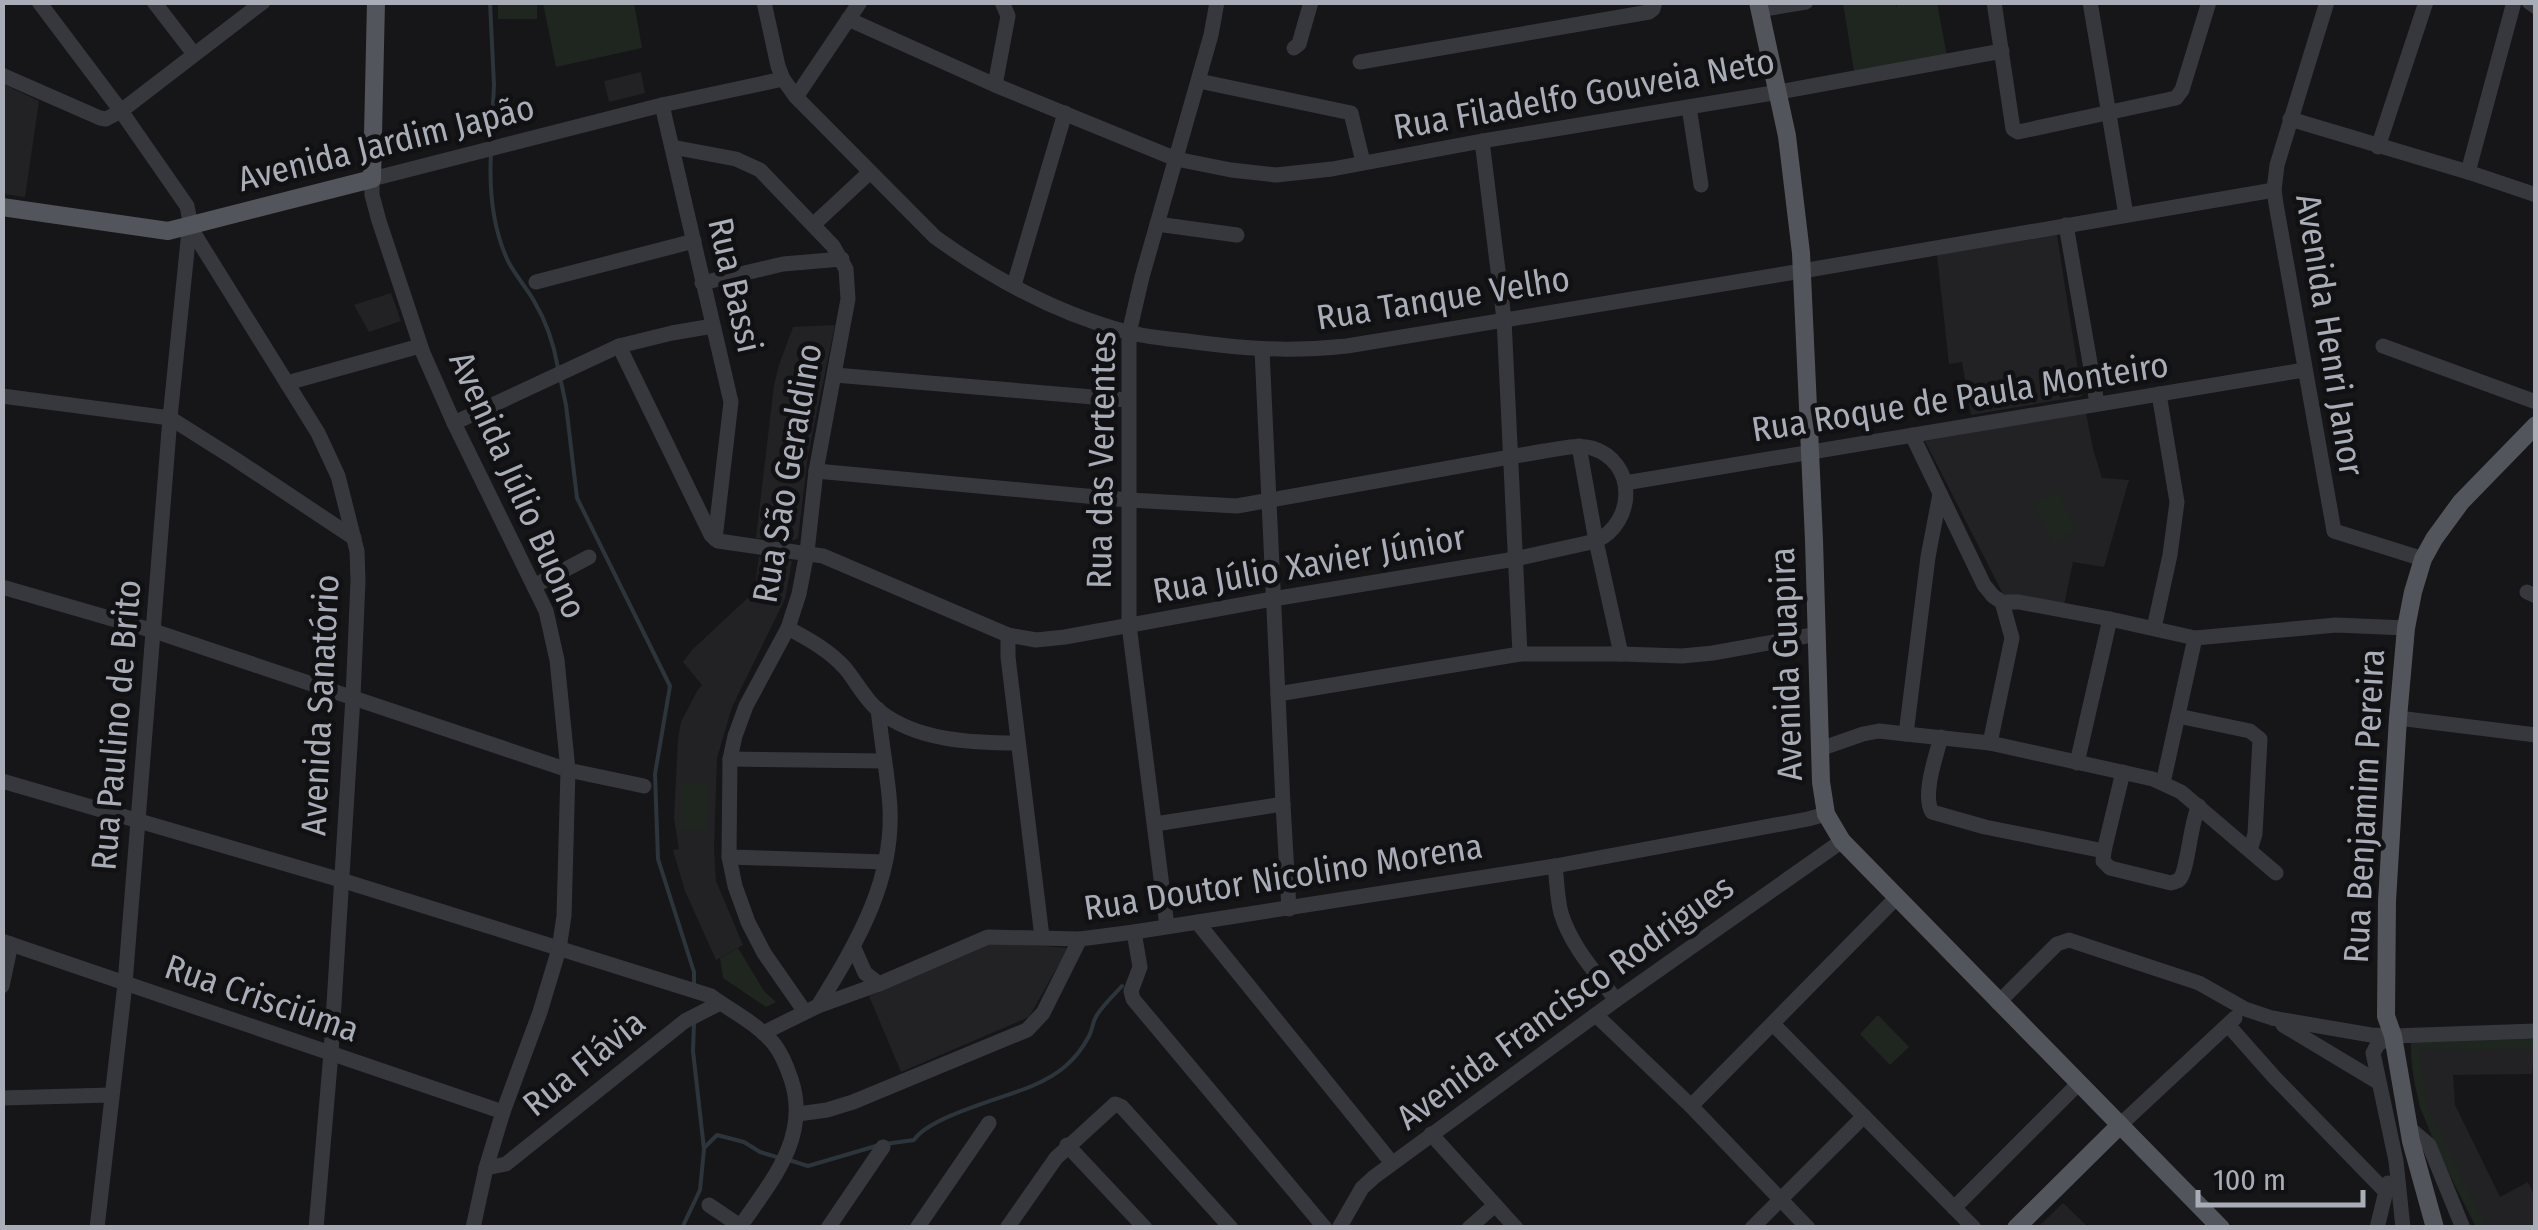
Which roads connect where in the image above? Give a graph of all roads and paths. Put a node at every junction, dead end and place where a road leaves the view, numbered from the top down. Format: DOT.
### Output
graph roads {
  1 [pos="39,2"];
  2 [pos="154,2"];
  3 [pos="264,2"];
  4 [pos="376,2"];
  5 [pos="764,2"];
  6 [pos="860,2"];
  7 [pos="1002,2"];
  8 [pos="1217,2"];
  9 [pos="1312,2"];
  10 [pos="1655,2"];
  11 [pos="1806,2"];
  12 [pos="1994,2"];
  13 [pos="2090,2"];
  14 [pos="2209,2"];
  15 [pos="2327,2"];
  16 [pos="2426,2"];
  17 [pos="2514,2"];
  18 [pos="2529,2"];
  19 [pos="1758,6"];
  20 [pos="2536,6"];
  21 [pos="848,19"];
  22 [pos="1294,48"];
  23 [pos="2002,51"];
  24 [pos="194,54"];
  25 [pos="1360,62"];
  26 [pos="2,75"];
  27 [pos="782,78"];
  28 [pos="1199,81"];
  29 [pos="995,84"];
  30 [pos="1779,92"];
  31 [pos="796,97"];
  32 [pos="662,106"];
  33 [pos="1689,107"];
  34 [pos="121,111"];
  35 [pos="1065,113"];
  36 [pos="2108,114"];
  37 [pos="2290,119"];
  38 [pos="1482,140"];
  39 [pos="2378,146"];
  40 [pos="672,148"];
  41 [pos="1176,158"];
  42 [pos="1363,162"];
  43 [pos="870,172"];
  44 [pos="2468,172"];
  45 [pos="372,178"];
  46 [pos="1701,186"];
  47 [pos="2274,190"];
  48 [pos="2536,195"];
  49 [pos="2,207"];
  50 [pos="2126,215"];
  51 [pos="1157,224"];
  52 [pos="812,225"];
  53 [pos="2066,225"];
  54 [pos="190,227"];
  55 [pos="1237,234"];
  56 [pos="694,242"];
  57 [pos="195,249"];
  58 [pos="842,260"];
  59 [pos="1802,271"];
  60 [pos="536,282"];
  61 [pos="702,283"];
  62 [pos="1014,286"];
  63 [pos="1504,318"];
  64 [pos="713,326"];
  65 [pos="1130,332"];
  66 [pos="420,346"];
  67 [pos="620,346"];
  68 [pos="2383,346"];
  69 [pos="1262,350"];
  70 [pos="2304,370"];
  71 [pos="835,374"];
  72 [pos="287,383"];
  73 [pos="2159,394"];
  74 [pos="2,396"];
  75 [pos="1128,400"];
  76 [pos="2536,402"];
  77 [pos="2097,403"];
  78 [pos="170,418"];
  79 [pos="454,423"];
  80 [pos="2536,426"];
  81 [pos="1912,435"];
  82 [pos="1579,446"];
  83 [pos="1809,452"];
  84 [pos="1510,458"];
  85 [pos="816,470"];
  86 [pos="1625,483"];
  87 [pos="1940,494"];
  88 [pos="1129,500"];
  89 [pos="1269,501"];
  90 [pos="713,537"];
  91 [pos="354,538"];
  92 [pos="1596,541"];
  93 [pos="807,552"];
  94 [pos="589,556"];
  95 [pos="2423,559"];
  96 [pos="1515,560"];
  97 [pos="534,586"];
  98 [pos="2,587"];
  99 [pos="1273,598"];
  100 [pos="2002,602"];
  101 [pos="2110,618"];
  102 [pos="1129,625"];
  103 [pos="788,628"];
  104 [pos="2154,628"];
  105 [pos="2406,628"];
  106 [pos="154,631"];
  107 [pos="1818,634"];
  108 [pos="1008,636"];
  109 [pos="2195,638"];
  110 [pos="1520,654"];
  111 [pos="1621,654"];
  112 [pos="1278,694"];
  113 [pos="353,697"];
  114 [pos="878,710"];
  115 [pos="2178,716"];
  116 [pos="2398,718"];
  117 [pos="1906,734"];
  118 [pos="2536,735"];
  119 [pos="1941,737"];
  120 [pos="1990,743"];
  121 [pos="1018,744"];
  122 [pos="1820,748"];
  123 [pos="730,759"];
  124 [pos="883,761"];
  125 [pos="2077,762"];
  126 [pos="568,770"];
  127 [pos="2122,772"];
  128 [pos="2,781"];
  129 [pos="2163,783"];
  130 [pos="644,786"];
  131 [pos="1282,804"];
  132 [pos="2199,806"];
  133 [pos="1826,814"];
  134 [pos="139,822"];
  135 [pos="1156,824"];
  136 [pos="1842,841"];
  137 [pos="2250,850"];
  138 [pos="2104,852"];
  139 [pos="729,857"];
  140 [pos="885,862"];
  141 [pos="1555,866"];
  142 [pos="2276,874"];
  143 [pos="341,880"];
  144 [pos="1897,897"];
  145 [pos="1289,909"];
  146 [pos="1197,922"];
  147 [pos="1167,926"];
  148 [pos="1134,932"];
  149 [pos="1042,937"];
  150 [pos="1080,939"];
  151 [pos="7,943"];
  152 [pos="559,948"];
  153 [pos="854,948"];
  154 [pos="125,984"];
  155 [pos="879,984"];
  156 [pos="2,986"];
  157 [pos="687,988"];
  158 [pos="1616,1000"];
  159 [pos="713,1003"];
  160 [pos="1998,1003"];
  161 [pos="2245,1008"];
  162 [pos="812,1009"];
  163 [pos="1596,1014"];
  164 [pos="2272,1018"];
  165 [pos="686,1020"];
  166 [pos="1773,1024"];
  167 [pos="2228,1025"];
  168 [pos="2536,1031"];
  169 [pos="763,1033"];
  170 [pos="2393,1036"];
  171 [pos="331,1053"];
  172 [pos="2378,1082"];
  173 [pos="2078,1084"];
  174 [pos="111,1096"];
  175 [pos="2,1098"];
  176 [pos="1691,1106"];
  177 [pos="503,1112"];
  178 [pos="798,1114"];
  179 [pos="1864,1116"];
  180 [pos="989,1123"];
  181 [pos="2120,1126"];
  182 [pos="2409,1128"];
  183 [pos="1431,1134"];
  184 [pos="1067,1145"];
  185 [pos="883,1147"];
  186 [pos="2396,1161"];
  187 [pos="1392,1163"];
  188 [pos="486,1168"];
  189 [pos="2385,1191"];
  190 [pos="1781,1200"];
  191 [pos="709,1204"];
  192 [pos="1495,1205"];
  193 [pos="1954,1208"];
  194 [pos="740,1227"];
  195 [pos="1008,1227"];
  196 [pos="97,1228"];
  197 [pos="316,1228"];
  198 [pos="473,1228"];
  199 [pos="828,1228"];
  200 [pos="917,1228"];
  201 [pos="1145,1228"];
  202 [pos="1230,1228"];
  203 [pos="1324,1228"];
  204 [pos="1340,1228"];
  205 [pos="1469,1228"];
  206 [pos="1516,1228"];
  207 [pos="1752,1228"];
  208 [pos="1808,1228"];
  209 [pos="1974,1228"];
  210 [pos="2016,1228"];
  211 [pos="2221,1228"];
  212 [pos="2376,1228"];
  213 [pos="2403,1228"];
  214 [pos="2434,1228"];
  215 [pos="2463,1228"];
  1 -- 34 [label="street, Avenida Sanatório"];
  2 -- 24 [label="street"];
  3 -- 24 [label="street"];
  4 -- 45 [label="main road, Avenida Júlio Buono"];
  5 -- 27 [label="street, Rua Tanque Velho"];
  6 -- 21 [label="street"];
  7 -- 29 [label="street"];
  8 -- 28 [label="street, Rua das Vertentes"];
  9 -- 22 [label="street"];
  10 -- 25 [label="street"];
  11 -- 19 [label="street"];
  12 -- 23 [label="street"];
  13 -- 36 [label="street"];
  14 -- 36 [label="street"];
  15 -- 37 [label="street, Avenida Henri Janor"];
  16 -- 39 [label="street"];
  17 -- 44 [label="street"];
  18 -- 20 [label="street"];
  19 -- 30 [label="main road, Avenida Guapira"];
  21 -- 29 [label="street, Rua Filadelfo Gouveia Neto"];
  21 -- 31 [label="street"];
  23 -- 30 [label="street, Rua Filadelfo Gouveia Neto"];
  23 -- 36 [label="street"];
  24 -- 34 [label="street"];
  26 -- 34 [label="street"];
  27 -- 31 [label="street, Rua Tanque Velho"];
  27 -- 32 [label="street, Avenida Jardim Japão"];
  28 -- 41 [label="street, Rua das Vertentes"];
  28 -- 42 [label="street"];
  29 -- 35 [label="street, Rua Filadelfo Gouveia Neto"];
  30 -- 33 [label="street, Rua Filadelfo Gouveia Neto"];
  30 -- 59 [label="main road, Avenida Guapira"];
  31 -- 43 [label="street, Rua Tanque Velho"];
  32 -- 40 [label="street, Rua Bassi"];
  32 -- 45 [label="street, Avenida Jardim Japão"];
  33 -- 38 [label="street, Rua Filadelfo Gouveia Neto"];
  33 -- 46 [label="street"];
  34 -- 54 [label="street, Avenida Sanatório"];
  35 -- 41 [label="street, Rua Filadelfo Gouveia Neto"];
  35 -- 62 [label="street"];
  36 -- 50 [label="street"];
  37 -- 39 [label="street"];
  37 -- 47 [label="street, Avenida Henri Janor"];
  38 -- 42 [label="street, Rua Filadelfo Gouveia Neto"];
  38 -- 63 [label="street"];
  39 -- 44 [label="street"];
  40 -- 52 [label="street"];
  40 -- 56 [label="street, Rua Bassi"];
  41 -- 42 [label="street, Rua Filadelfo Gouveia Neto"];
  41 -- 51 [label="street, Rua das Vertentes"];
  43 -- 52 [label="street"];
  43 -- 62 [label="street, Rua Tanque Velho"];
  44 -- 48 [label="street"];
  45 -- 54 [label="main road, Avenida Jardim Japão"];
  45 -- 66 [label="street, Avenida Júlio Buono"];
  47 -- 50 [label="street, Rua Tanque Velho"];
  47 -- 70 [label="street, Avenida Henri Janor"];
  49 -- 54 [label="main road, Avenida Jardim Japão"];
  50 -- 53 [label="street, Rua Tanque Velho"];
  51 -- 55 [label="street"];
  51 -- 65 [label="street, Rua das Vertentes"];
  52 -- 58 [label="street"];
  53 -- 59 [label="street, Rua Tanque Velho"];
  53 -- 77 [label="street"];
  54 -- 57 [label="street, Avenida Sanatório"];
  56 -- 60 [label="street"];
  56 -- 61 [label="street, Rua Bassi"];
  57 -- 72 [label="street, Avenida Sanatório"];
  57 -- 78 [label="street, Rua Paulino de Brito"];
  58 -- 61 [label="street"];
  58 -- 71 [label="street, Rua São Geraldino"];
  59 -- 63 [label="street, Rua Tanque Velho"];
  59 -- 83 [label="main road, Avenida Guapira"];
  61 -- 64 [label="street, Rua Bassi"];
  62 -- 65 [label="street, Rua Tanque Velho"];
  63 -- 69 [label="street, Rua Tanque Velho"];
  63 -- 84 [label="street"];
  64 -- 67 [label="street"];
  64 -- 90 [label="street, Rua Bassi"];
  65 -- 69 [label="street, Rua Tanque Velho"];
  65 -- 75 [label="street, Rua das Vertentes"];
  66 -- 72 [label="street"];
  66 -- 79 [label="street, Avenida Júlio Buono"];
  67 -- 79 [label="street"];
  67 -- 90 [label="street"];
  68 -- 76 [label="street"];
  69 -- 89 [label="street"];
  70 -- 73 [label="street, Rua Roque de Paula Monteiro"];
  70 -- 95 [label="street, Avenida Henri Janor"];
  71 -- 75 [label="street"];
  71 -- 85 [label="street, Rua São Geraldino"];
  72 -- 91 [label="street, Avenida Sanatório"];
  73 -- 77 [label="street, Rua Roque de Paula Monteiro"];
  73 -- 104 [label="street"];
  74 -- 78 [label="street"];
  75 -- 88 [label="street, Rua das Vertentes"];
  77 -- 81 [label="street, Rua Roque de Paula Monteiro"];
  78 -- 91 [label="street"];
  78 -- 106 [label="street, Rua Paulino de Brito"];
  79 -- 97 [label="street, Avenida Júlio Buono"];
  80 -- 95 [label="main road, Rua Benjamim Pereira"];
  81 -- 83 [label="street, Rua Roque de Paula Monteiro"];
  81 -- 87 [label="street"];
  82 -- 84 [label="street"];
  82 -- 86 [label="street"];
  82 -- 92 [label="street"];
  83 -- 86 [label="street, Rua Roque de Paula Monteiro"];
  83 -- 107 [label="main road, Avenida Guapira"];
  84 -- 89 [label="street"];
  84 -- 96 [label="street"];
  85 -- 88 [label="street"];
  85 -- 93 [label="street, Rua São Geraldino"];
  86 -- 92 [label="street"];
  87 -- 100 [label="street"];
  87 -- 117 [label="street"];
  88 -- 89 [label="street"];
  88 -- 102 [label="street, Rua das Vertentes"];
  89 -- 99 [label="street"];
  90 -- 93 [label="street, Rua Júlio Xavier Júnior"];
  91 -- 113 [label="street, Avenida Sanatório"];
  92 -- 96 [label="street, Rua Júlio Xavier Júnior"];
  92 -- 111 [label="street"];
  93 -- 103 [label="street, Rua São Geraldino"];
  93 -- 108 [label="street, Rua Júlio Xavier Júnior"];
  94 -- 97 [label="street"];
  95 -- 105 [label="main road, Rua Benjamim Pereira"];
  96 -- 99 [label="street, Rua Júlio Xavier Júnior"];
  96 -- 110 [label="street"];
  97 -- 126 [label="street, Avenida Júlio Buono"];
  98 -- 106 [label="street"];
  99 -- 102 [label="street, Rua Júlio Xavier Júnior"];
  99 -- 112 [label="street"];
  100 -- 101 [label="street"];
  100 -- 120 [label="street"];
  101 -- 104 [label="street"];
  101 -- 125 [label="street"];
  102 -- 108 [label="street, Rua Júlio Xavier Júnior"];
  102 -- 135 [label="street, Rua das Vertentes"];
  103 -- 114 [label="street"];
  103 -- 123 [label="street, Rua São Geraldino"];
  104 -- 109 [label="street"];
  105 -- 109 [label="street"];
  105 -- 116 [label="main road, Rua Benjamim Pereira"];
  106 -- 113 [label="street"];
  106 -- 134 [label="street, Rua Paulino de Brito"];
  107 -- 111 [label="street"];
  107 -- 122 [label="main road, Avenida Guapira"];
  108 -- 121 [label="street"];
  109 -- 115 [label="street"];
  110 -- 111 [label="street"];
  110 -- 112 [label="street"];
  112 -- 131 [label="street"];
  113 -- 126 [label="street"];
  113 -- 143 [label="street, Avenida Sanatório"];
  114 -- 121 [label="street"];
  114 -- 124 [label="street"];
  115 -- 129 [label="street"];
  115 -- 137 [label="street"];
  116 -- 118 [label="street"];
  116 -- 170 [label="main road, Rua Benjamim Pereira"];
  117 -- 119 [label="street"];
  117 -- 122 [label="street"];
  119 -- 120 [label="street"];
  119 -- 138 [label="street"];
  120 -- 125 [label="street"];
  121 -- 149 [label="street"];
  122 -- 133 [label="main road, Avenida Guapira"];
  123 -- 124 [label="street"];
  123 -- 139 [label="street, Rua São Geraldino"];
  124 -- 140 [label="street"];
  125 -- 127 [label="street"];
  126 -- 130 [label="street"];
  126 -- 152 [label="street, Avenida Júlio Buono"];
  127 -- 129 [label="street"];
  127 -- 138 [label="street"];
  128 -- 134 [label="street"];
  129 -- 132 [label="street"];
  131 -- 135 [label="street"];
  131 -- 145 [label="street"];
  132 -- 137 [label="street"];
  132 -- 138 [label="street"];
  133 -- 136 [label="main road, Avenida Guapira"];
  133 -- 141 [label="street, Rua Doutor Nicolino Morena"];
  134 -- 143 [label="street"];
  134 -- 154 [label="street, Rua Paulino de Brito"];
  135 -- 147 [label="street, Rua das Vertentes"];
  136 -- 144 [label="main road, Avenida Guapira"];
  136 -- 158 [label="street, Avenida Francisco Rodrigues"];
  137 -- 142 [label="street"];
  139 -- 140 [label="street"];
  139 -- 162 [label="street, Rua São Geraldino"];
  140 -- 153 [label="street"];
  141 -- 145 [label="street, Rua Doutor Nicolino Morena"];
  141 -- 158 [label="street"];
  143 -- 152 [label="street"];
  143 -- 171 [label="street, Avenida Sanatório"];
  144 -- 160 [label="main road, Avenida Guapira"];
  144 -- 166 [label="street"];
  145 -- 146 [label="street, Rua Doutor Nicolino Morena"];
  146 -- 147 [label="street, Rua Doutor Nicolino Morena"];
  146 -- 187 [label="street"];
  147 -- 148 [label="street, Rua Doutor Nicolino Morena"];
  148 -- 150 [label="street, Rua Doutor Nicolino Morena"];
  148 -- 203 [label="street"];
  149 -- 150 [label="street, Rua Doutor Nicolino Morena"];
  149 -- 155 [label="street, Rua Doutor Nicolino Morena"];
  150 -- 178 [label="street"];
  151 -- 154 [label="street, Rua Crisciúma"];
  151 -- 156 [label="street"];
  152 -- 157 [label="street"];
  152 -- 177 [label="street, Avenida Júlio Buono"];
  153 -- 155 [label="street"];
  153 -- 162 [label="street"];
  154 -- 171 [label="street, Rua Crisciúma"];
  154 -- 174 [label="street, Rua Paulino de Brito"];
  155 -- 162 [label="street, Rua Doutor Nicolino Morena"];
  157 -- 159 [label="street"];
  157 -- 165 [label="street"];
  158 -- 163 [label="street, Avenida Francisco Rodrigues"];
  159 -- 165 [label="street, Rua Flávia"];
  159 -- 169 [label="street"];
  160 -- 161 [label="street"];
  160 -- 173 [label="main road, Avenida Guapira"];
  161 -- 164 [label="street"];
  161 -- 167 [label="street"];
  162 -- 169 [label="street, Rua Doutor Nicolino Morena"];
  163 -- 176 [label="street"];
  163 -- 183 [label="street, Avenida Francisco Rodrigues"];
  164 -- 170 [label="street"];
  164 -- 172 [label="street"];
  165 -- 188 [label="street, Rua Flávia"];
  166 -- 176 [label="street"];
  166 -- 179 [label="street"];
  167 -- 181 [label="street"];
  167 -- 189 [label="street"];
  168 -- 170 [label="street"];
  169 -- 178 [label="street"];
  170 -- 172 [label="street"];
  170 -- 182 [label="main road, Rua Benjamim Pereira"];
  171 -- 177 [label="street, Rua Crisciúma"];
  171 -- 197 [label="street, Avenida Sanatório"];
  172 -- 186 [label="street"];
  173 -- 181 [label="main road, Avenida Guapira"];
  173 -- 193 [label="street"];
  174 -- 175 [label="street"];
  174 -- 196 [label="street, Rua Paulino de Brito"];
  176 -- 190 [label="street"];
  177 -- 188 [label="street, Avenida Júlio Buono"];
  178 -- 194 [label="street"];
  179 -- 190 [label="street"];
  179 -- 193 [label="street"];
  180 -- 200 [label="street"];
  181 -- 210 [label="main road"];
  181 -- 211 [label="main road, Avenida Guapira"];
  182 -- 214 [label="main road, Rua Benjamim Pereira"];
  182 -- 215 [label="street"];
  183 -- 187 [label="street, Avenida Francisco Rodrigues"];
  183 -- 192 [label="street"];
  184 -- 195 [label="street"];
  184 -- 201 [label="street"];
  184 -- 202 [label="street"];
  185 -- 199 [label="street"];
  186 -- 189 [label="street"];
  186 -- 213 [label="street"];
  187 -- 204 [label="street, Avenida Francisco Rodrigues"];
  188 -- 198 [label="street, Avenida Júlio Buono"];
  189 -- 212 [label="street"];
  190 -- 207 [label="street"];
  190 -- 208 [label="street"];
  191 -- 194 [label="street"];
  192 -- 205 [label="street"];
  192 -- 206 [label="street"];
  193 -- 209 [label="street"];
}
